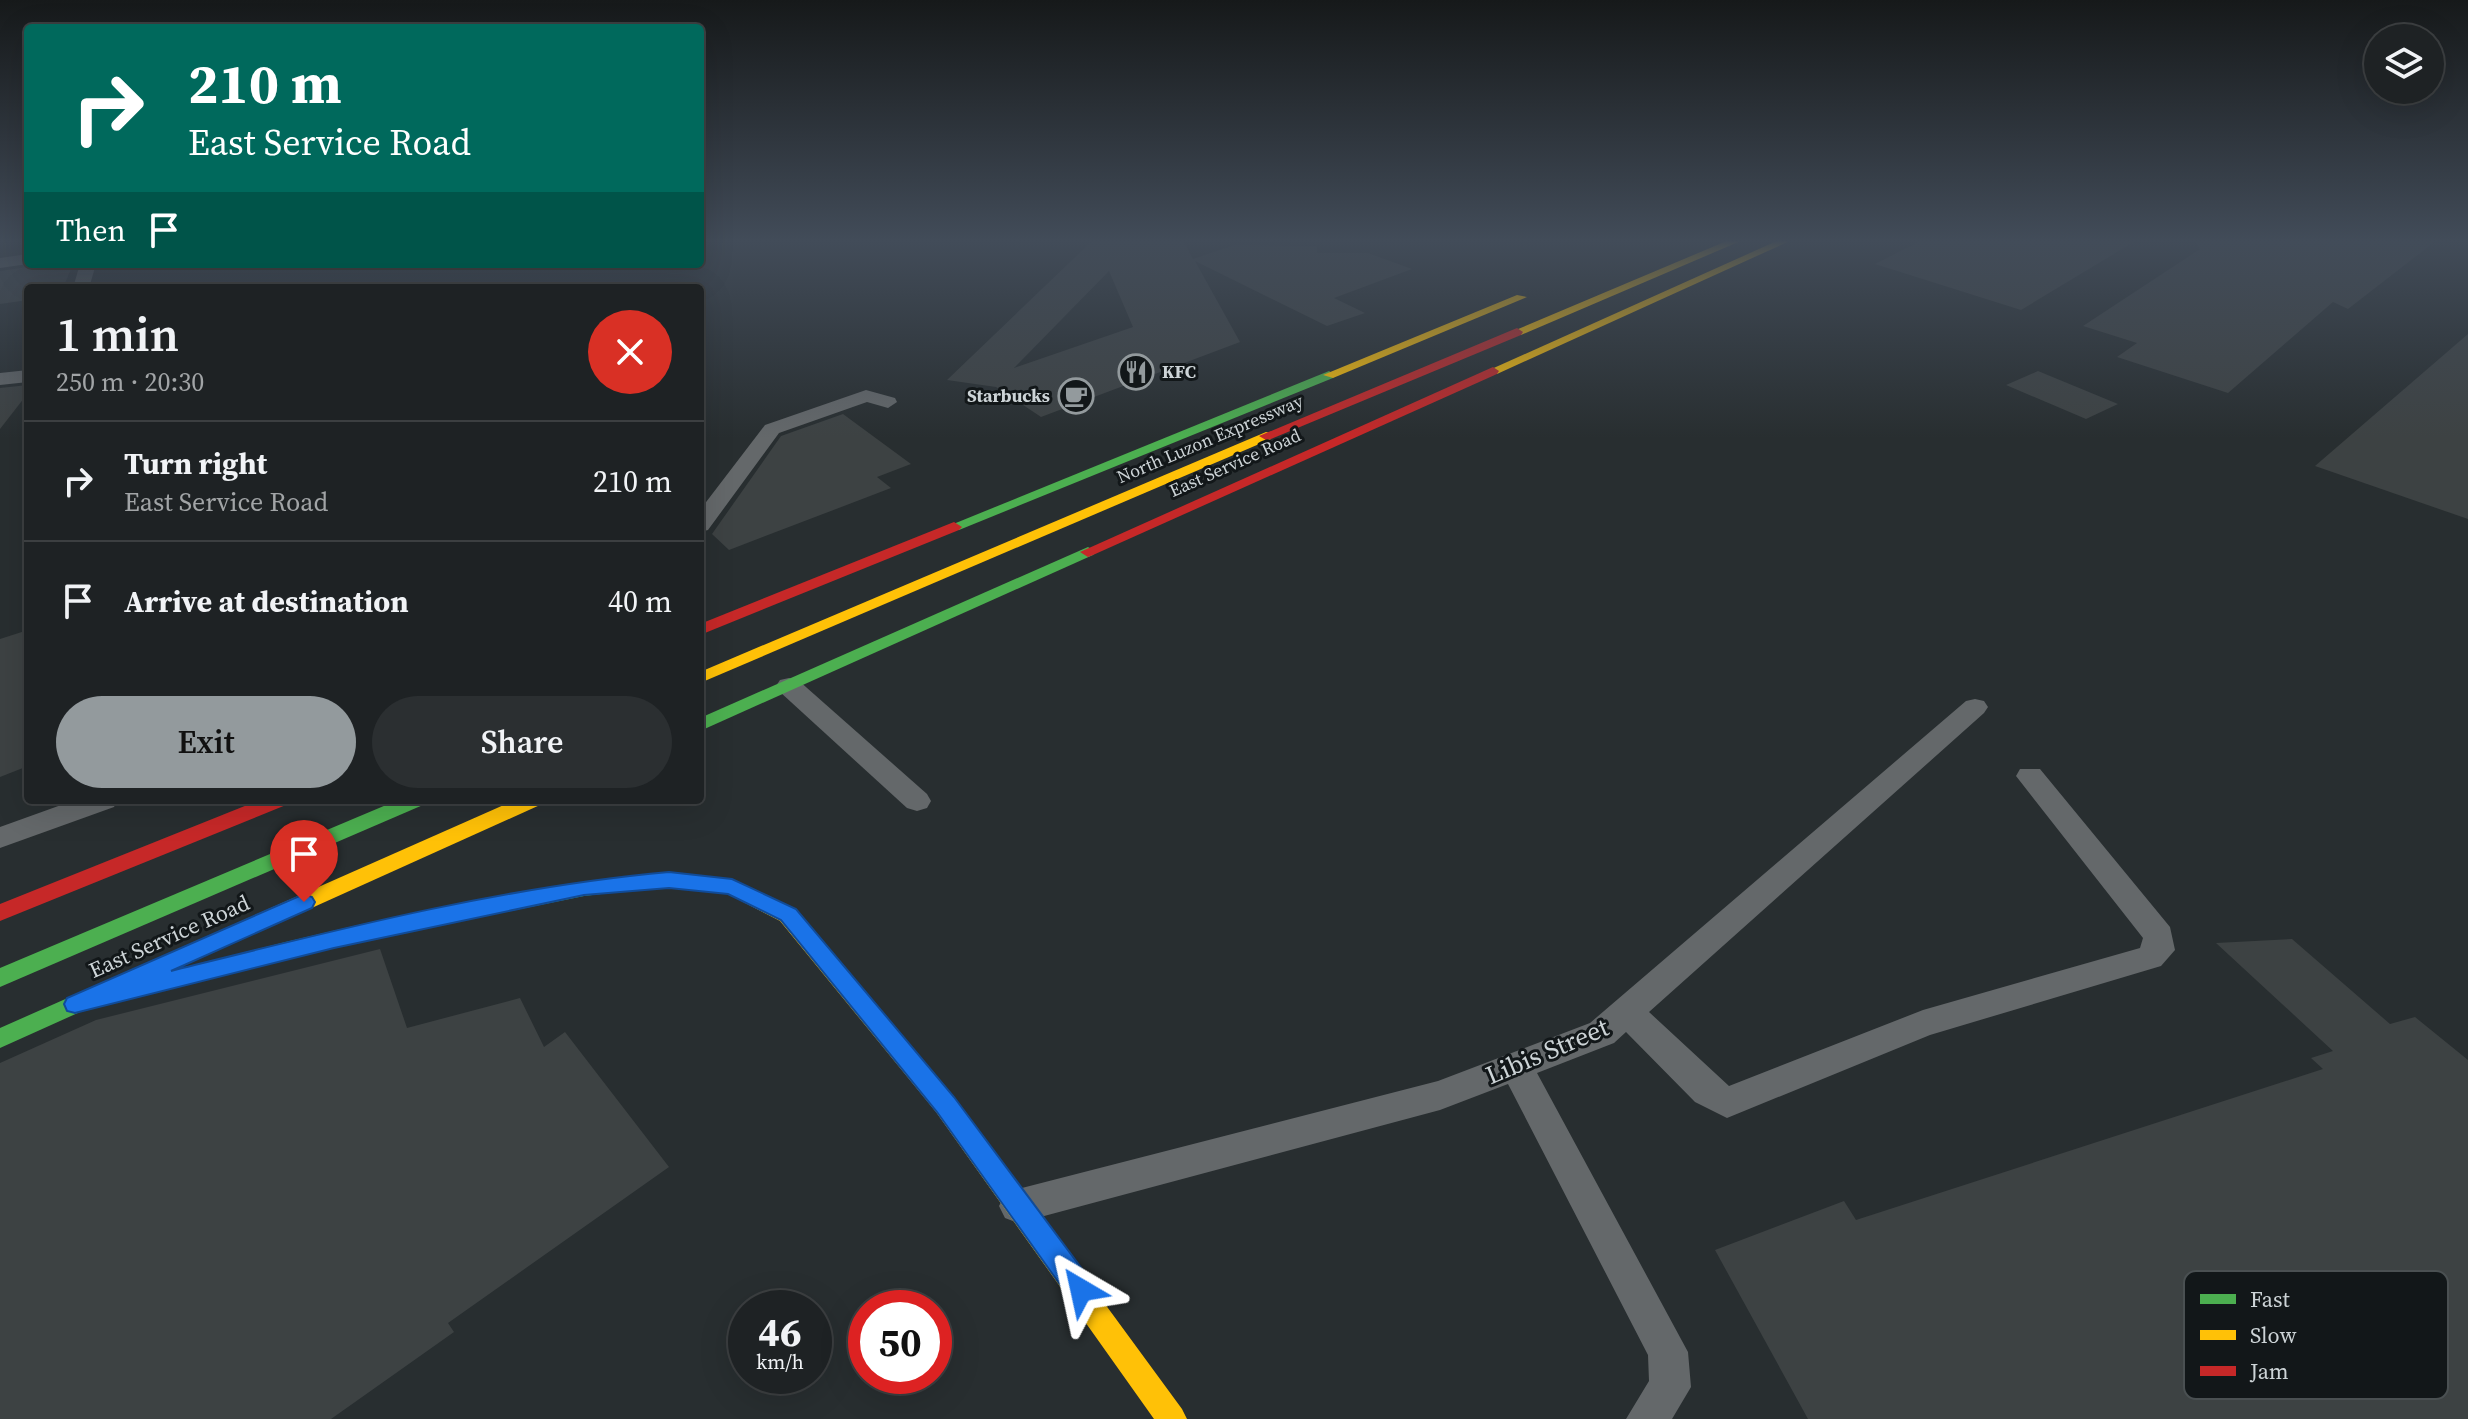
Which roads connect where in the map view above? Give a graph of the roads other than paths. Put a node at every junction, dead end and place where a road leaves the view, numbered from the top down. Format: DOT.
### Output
graph roads {
  1 [pos="1498,306"];
  2 [pos="1579,306"];
  3 [pos="1639,306"];
  4 [pos="24,376"];
  5 [pos="0,379"];
  6 [pos="888,402"];
  7 [pos="704,520"];
  8 [pos="704,628"];
  9 [pos="704,676"];
  10 [pos="789,686"];
  11 [pos="1975,707"];
  12 [pos="704,723"];
  13 [pos="2030,776"];
  14 [pos="917,801"];
  15 [pos="93,804"];
  16 [pos="269,804"];
  17 [pos="407,804"];
  18 [pos="524,804"];
  19 [pos="0,838"];
  20 [pos="0,913"];
  21 [pos="0,978"];
  22 [pos="75,1004"];
  23 [pos="1628,1012"];
  24 [pos="0,1038"];
  25 [pos="1516,1066"];
  26 [pos="1018,1206"];
  27 [pos="1172,1419"];
  28 [pos="1647,1419"];
  1 -- 8 [label="main road, North Luzon Expressway"];
  2 -- 9 [label="main road, North Luzon Expressway"];
  3 -- 10 [label="main road, East Service Road"];
  4 -- 5 [label="street"];
  6 -- 7 [label="street"];
  10 -- 12 [label="main road, East Service Road"];
  10 -- 14 [label="street"];
  11 -- 23 [label="street, Libis Street"];
  13 -- 23 [label="street"];
  15 -- 19 [label="street"];
  16 -- 20 [label="main road"];
  17 -- 21 [label="main road"];
  18 -- 22 [label="main road, East Service Road"];
  22 -- 24 [label="main road, East Service Road"];
  22 -- 26 [label="main road"];
  23 -- 25 [label="street, Libis Street"];
  25 -- 26 [label="street, Libis Street"];
  25 -- 28 [label="street"];
  26 -- 27 [label="main road"];
}
